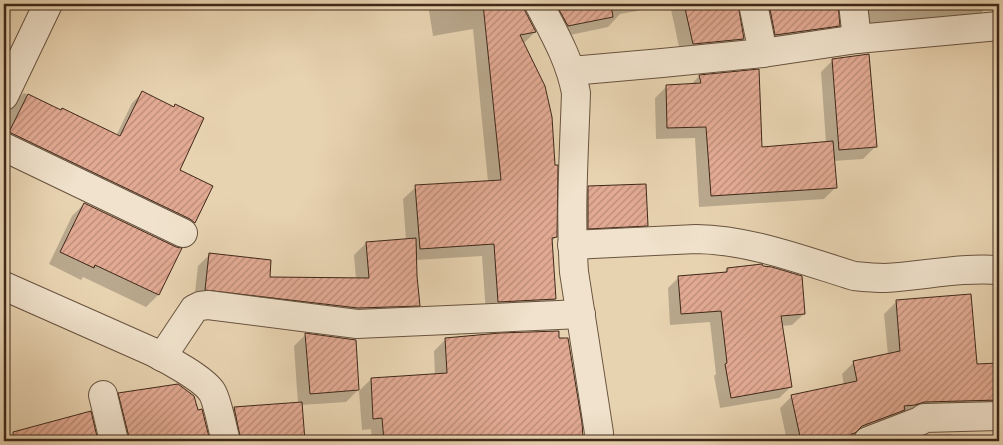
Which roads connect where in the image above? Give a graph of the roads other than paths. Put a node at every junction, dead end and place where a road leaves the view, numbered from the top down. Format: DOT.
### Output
graph roads {
  1 [pos="48,4"];
  2 [pos="539,4"];
  3 [pos="753,4"];
  4 [pos="853,4"];
  5 [pos="999,26"];
  6 [pos="857,39"];
  7 [pos="763,53"];
  8 [pos="570,71"];
  9 [pos="4,96"];
  10 [pos="4,147"];
  11 [pos="183,233"];
  12 [pos="572,245"];
  13 [pos="999,270"];
  14 [pos="4,286"];
  15 [pos="581,314"];
  16 [pos="162,357"];
  17 [pos="103,395"];
  18 [pos="999,416"];
  19 [pos="114,441"];
  20 [pos="226,441"];
  21 [pos="598,441"];
  22 [pos="868,441"];
  1 -- 9 [label="street"];
  2 -- 8 [label="street"];
  3 -- 7 [label="street"];
  4 -- 6 [label="street"];
  5 -- 6 [label="street"];
  6 -- 7 [label="street"];
  7 -- 8 [label="street"];
  8 -- 12 [label="street"];
  10 -- 11 [label="street"];
  12 -- 13 [label="street"];
  12 -- 15 [label="street"];
  14 -- 16 [label="street"];
  15 -- 16 [label="street"];
  15 -- 21 [label="street"];
  16 -- 20 [label="street"];
  17 -- 19 [label="street"];
  18 -- 22 [label="street"];
}
